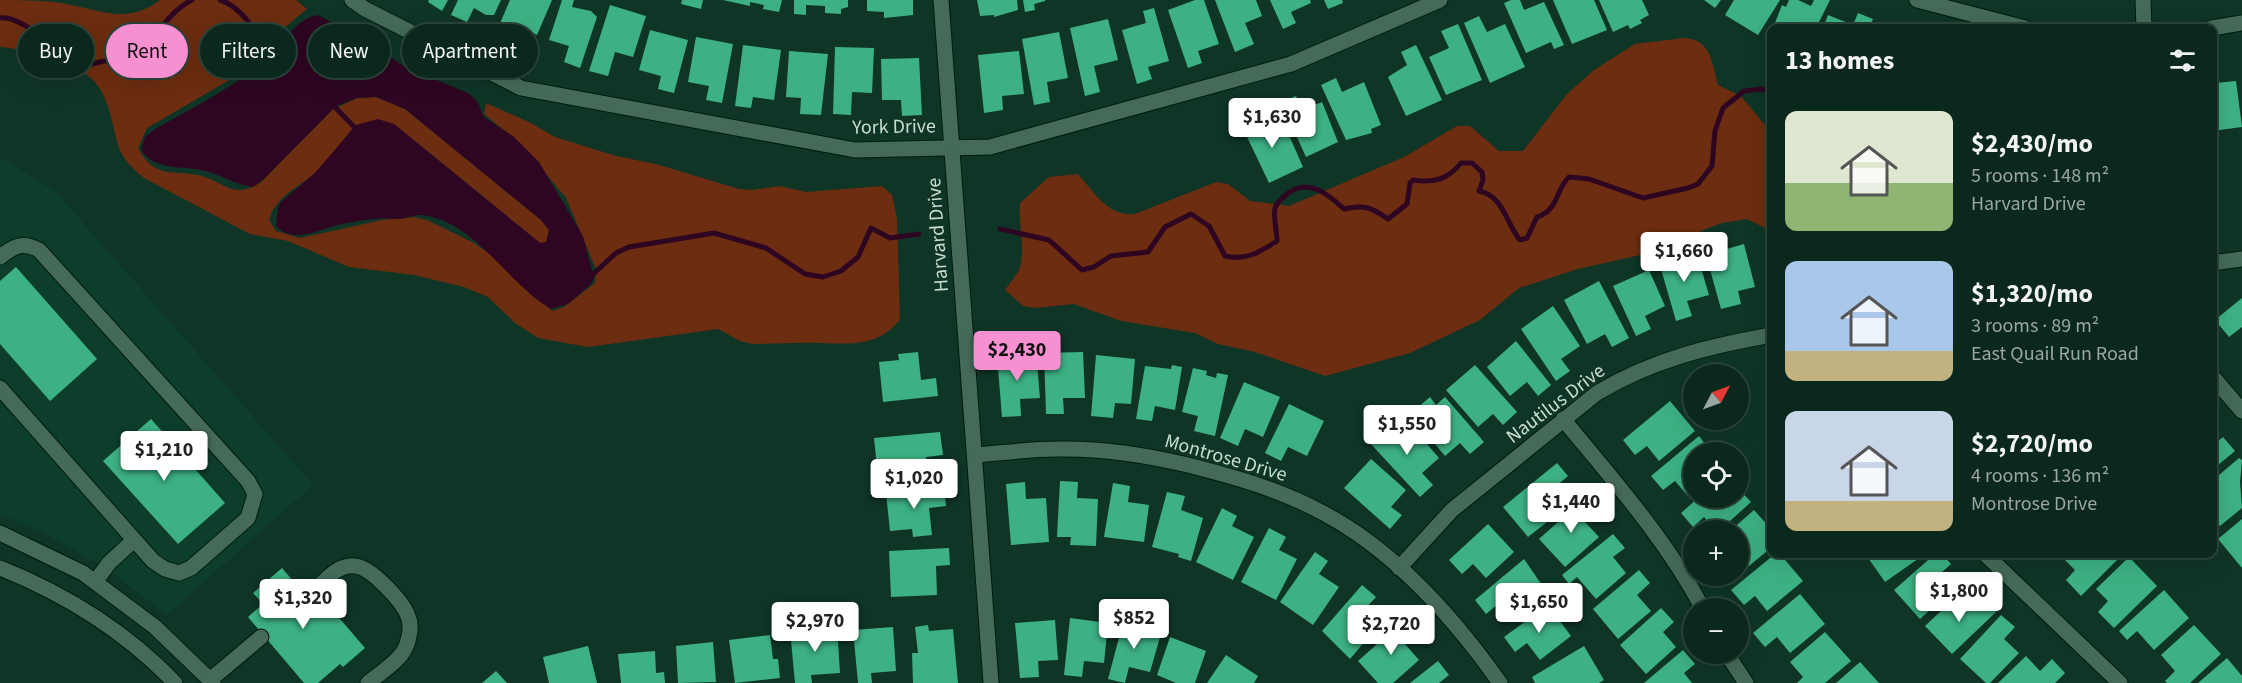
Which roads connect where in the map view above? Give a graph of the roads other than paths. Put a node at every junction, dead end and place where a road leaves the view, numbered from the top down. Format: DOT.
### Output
graph roads {
  1 [pos="352,0"];
  2 [pos="941,0"];
  3 [pos="1440,0"];
  4 [pos="1917,0"];
  5 [pos="2143,0"];
  6 [pos="2242,22"];
  7 [pos="2010,24"];
  8 [pos="2144,24"];
  9 [pos="2217,27"];
  10 [pos="951,146"];
  11 [pos="0,257"];
  12 [pos="2242,259"];
  13 [pos="2217,263"];
  14 [pos="1767,336"];
  15 [pos="2217,382"];
  16 [pos="1,392"];
  17 [pos="2242,411"];
  18 [pos="1563,419"];
  19 [pos="976,455"];
  20 [pos="0,533"];
  21 [pos="134,540"];
  22 [pos="1989,558"];
  23 [pos="0,568"];
  24 [pos="1399,568"];
  25 [pos="95,582"];
  26 [pos="313,592"];
  27 [pos="1697,598"];
  28 [pos="261,637"];
  29 [pos="1734,664"];
  30 [pos="212,681"];
  31 [pos="175,683"];
  32 [pos="368,683"];
  33 [pos="991,683"];
  34 [pos="1500,683"];
  35 [pos="1746,683"];
  36 [pos="2120,683"];
  1 -- 10 [label="street, York Drive"];
  2 -- 10 [label="street, Harvard Drive"];
  3 -- 10 [label="street, York Drive"];
  4 -- 7 [label="street"];
  5 -- 8 [label="street"];
  6 -- 9 [label="street"];
  10 -- 19 [label="street, Harvard Drive"];
  11 -- 21 [label="street"];
  12 -- 13 [label="street"];
  14 -- 18 [label="street, Nautilus Drive"];
  15 -- 17 [label="street"];
  16 -- 21 [label="street"];
  18 -- 24 [label="street, Nautilus Drive"];
  18 -- 27 [label="street"];
  19 -- 24 [label="street, Montrose Drive"];
  19 -- 33 [label="street, Harvard Drive"];
  20 -- 25 [label="street"];
  21 -- 25 [label="street"];
  22 -- 36 [label="street"];
  23 -- 31 [label="street"];
  24 -- 34 [label="street, Montrose Drive"];
  25 -- 30 [label="street"];
  26 -- 32 [label="street"];
  28 -- 30 [label="street"];
  29 -- 35 [label="street"];
}
